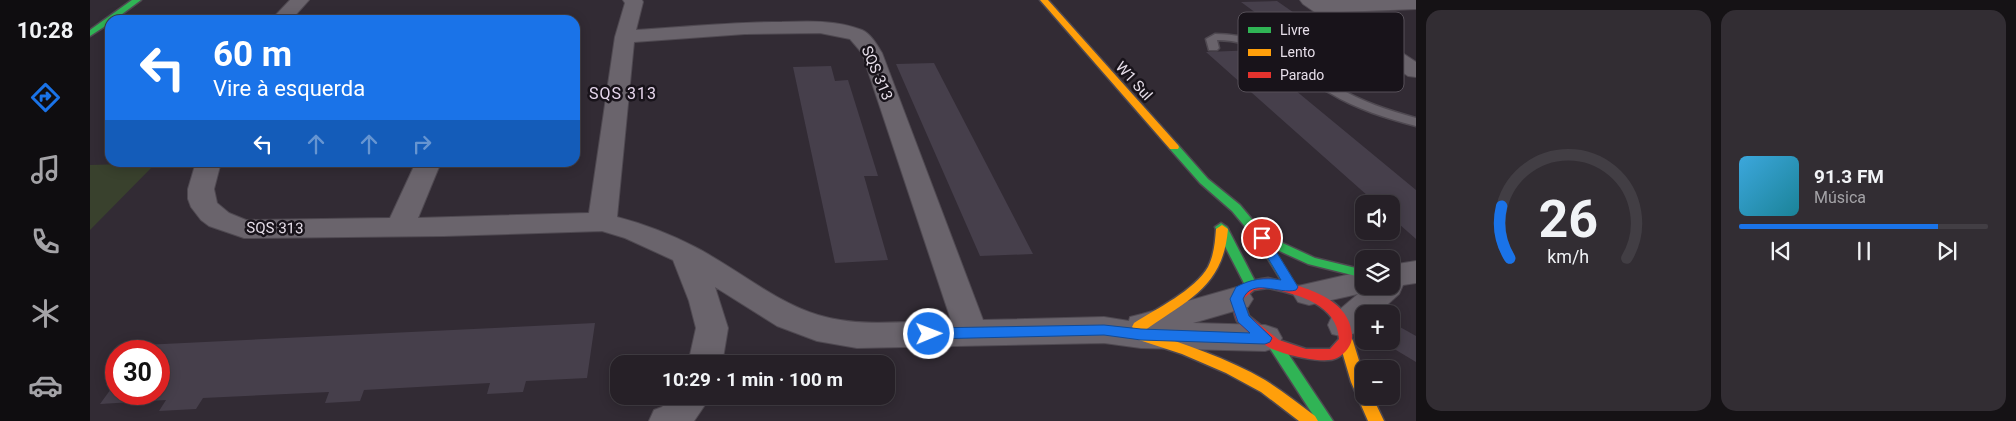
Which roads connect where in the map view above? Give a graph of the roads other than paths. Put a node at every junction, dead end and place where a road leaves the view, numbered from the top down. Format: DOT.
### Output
graph roads {
  1 [pos="137,0"];
  2 [pos="300,0"];
  3 [pos="632,0"];
  4 [pos="1044,0"];
  5 [pos="1314,3"];
  6 [pos="1416,4"];
  7 [pos="1328,12"];
  8 [pos="116,15"];
  9 [pos="286,15"];
  10 [pos="105,23"];
  11 [pos="90,34"];
  12 [pos="625,36"];
  13 [pos="1238,39"];
  14 [pos="1213,48"];
  15 [pos="1404,63"];
  16 [pos="1416,71"];
  17 [pos="1336,92"];
  18 [pos="1416,122"];
  19 [pos="207,167"];
  20 [pos="427,167"];
  21 [pos="1204,181"];
  22 [pos="1206,196"];
  23 [pos="1215,215"];
  24 [pos="602,222"];
  25 [pos="400,227"];
  26 [pos="1222,229"];
  27 [pos="1262,238"];
  28 [pos="685,254"];
  29 [pos="1355,272"];
  30 [pos="1355,283"];
  31 [pos="1300,291"];
  32 [pos="1244,292"];
  33 [pos="1382,295"];
  34 [pos="1133,331"];
  35 [pos="972,333"];
  36 [pos="1345,333"];
  37 [pos="1270,341"];
  38 [pos="707,355"];
  39 [pos="686,405"];
  40 [pos="667,421"];
  41 [pos="1310,421"];
  42 [pos="1325,421"];
  43 [pos="1376,421"];
  1 -- 8 [label="street"];
  2 -- 9 [label="street"];
  3 -- 12 [label="street"];
  4 -- 21 [label="street, W1 Sul"];
  5 -- 6 [label="street"];
  5 -- 7 [label="street"];
  10 -- 11 [label="street"];
  12 -- 24 [label="street"];
  12 -- 35 [label="street, SQS 313"];
  13 -- 14 [label="lane"];
  15 -- 16 [label="street"];
  17 -- 18 [label="lane"];
  19 -- 25 [label="street, SQS 313"];
  20 -- 25 [label="street"];
  21 -- 22 [label="street"];
  21 -- 27 [label="street, W1 Sul"];
  23 -- 26 [label="street"];
  24 -- 25 [label="street, SQS 313"];
  24 -- 28 [label="street, SQS 313"];
  26 -- 32 [label="street"];
  26 -- 34 [label="street"];
  27 -- 29 [label="street"];
  27 -- 31 [label="street, W1 Sul"];
  28 -- 35 [label="street, SQS 313"];
  28 -- 38 [label="street"];
  30 -- 31 [label="street"];
  31 -- 32 [label="street"];
  31 -- 36 [label="street"];
  32 -- 34 [label="street, SQS 313"];
  32 -- 37 [label="street"];
  33 -- 36 [label="street"];
  34 -- 35 [label="street, SQS 313"];
  34 -- 37 [label="street, SQS 313"];
  34 -- 41 [label="street"];
  36 -- 37 [label="street"];
  36 -- 43 [label="street"];
  37 -- 42 [label="street"];
  39 -- 40 [label="street"];
}
